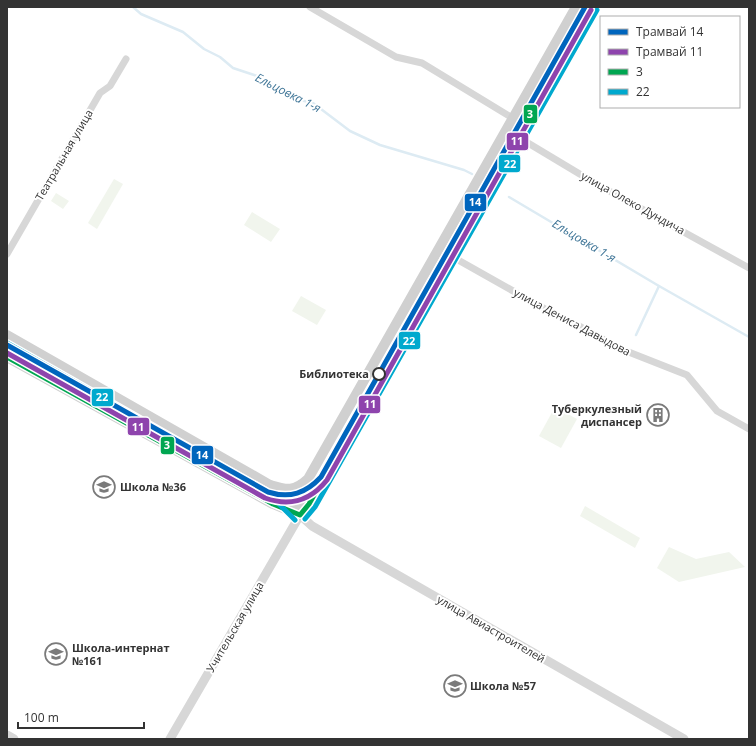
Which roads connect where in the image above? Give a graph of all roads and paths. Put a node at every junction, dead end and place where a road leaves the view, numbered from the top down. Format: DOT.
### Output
graph roads {
  1 [pos="310,7"];
  2 [pos="576,7"];
  3 [pos="591,7"];
  4 [pos="126,59"];
  5 [pos="513,119"];
  6 [pos="524,125"];
  7 [pos="518,137"];
  8 [pos="7,254"];
  9 [pos="451,256"];
  10 [pos="749,268"];
  11 [pos="7,335"];
  12 [pos="7,357"];
  13 [pos="749,430"];
  14 [pos="270,485"];
  15 [pos="302,485"];
  16 [pos="300,515"];
  17 [pos="7,735"];
  18 [pos="14,739"];
  19 [pos="170,739"];
  20 [pos="684,739"];
  1 -- 5 [label="street"];
  2 -- 5 [label="main road"];
  3 -- 6 [label="main road, Учительская улица"];
  4 -- 8 [label="street, Театральная улица"];
  5 -- 6 [label="street"];
  5 -- 15 [label="main road"];
  6 -- 7 [label="main road, Учительская улица"];
  7 -- 9 [label="main road, Учительская улица"];
  7 -- 10 [label="street, улица Олеко Дундича"];
  9 -- 13 [label="street, улица Дениса Давыдова"];
  9 -- 16 [label="main road, Учительская улица"];
  11 -- 14 [label="main road, улица Авиастроителей"];
  12 -- 16 [label="main road, улица Авиастроителей"];
  14 -- 15 [label="main road"];
  14 -- 16 [label="main road, улица Авиастроителей"];
  15 -- 16 [label="main road"];
  16 -- 19 [label="street, Учительская улица"];
  16 -- 20 [label="street, улица Авиастроителей"];
  17 -- 18 [label="street"];
}
